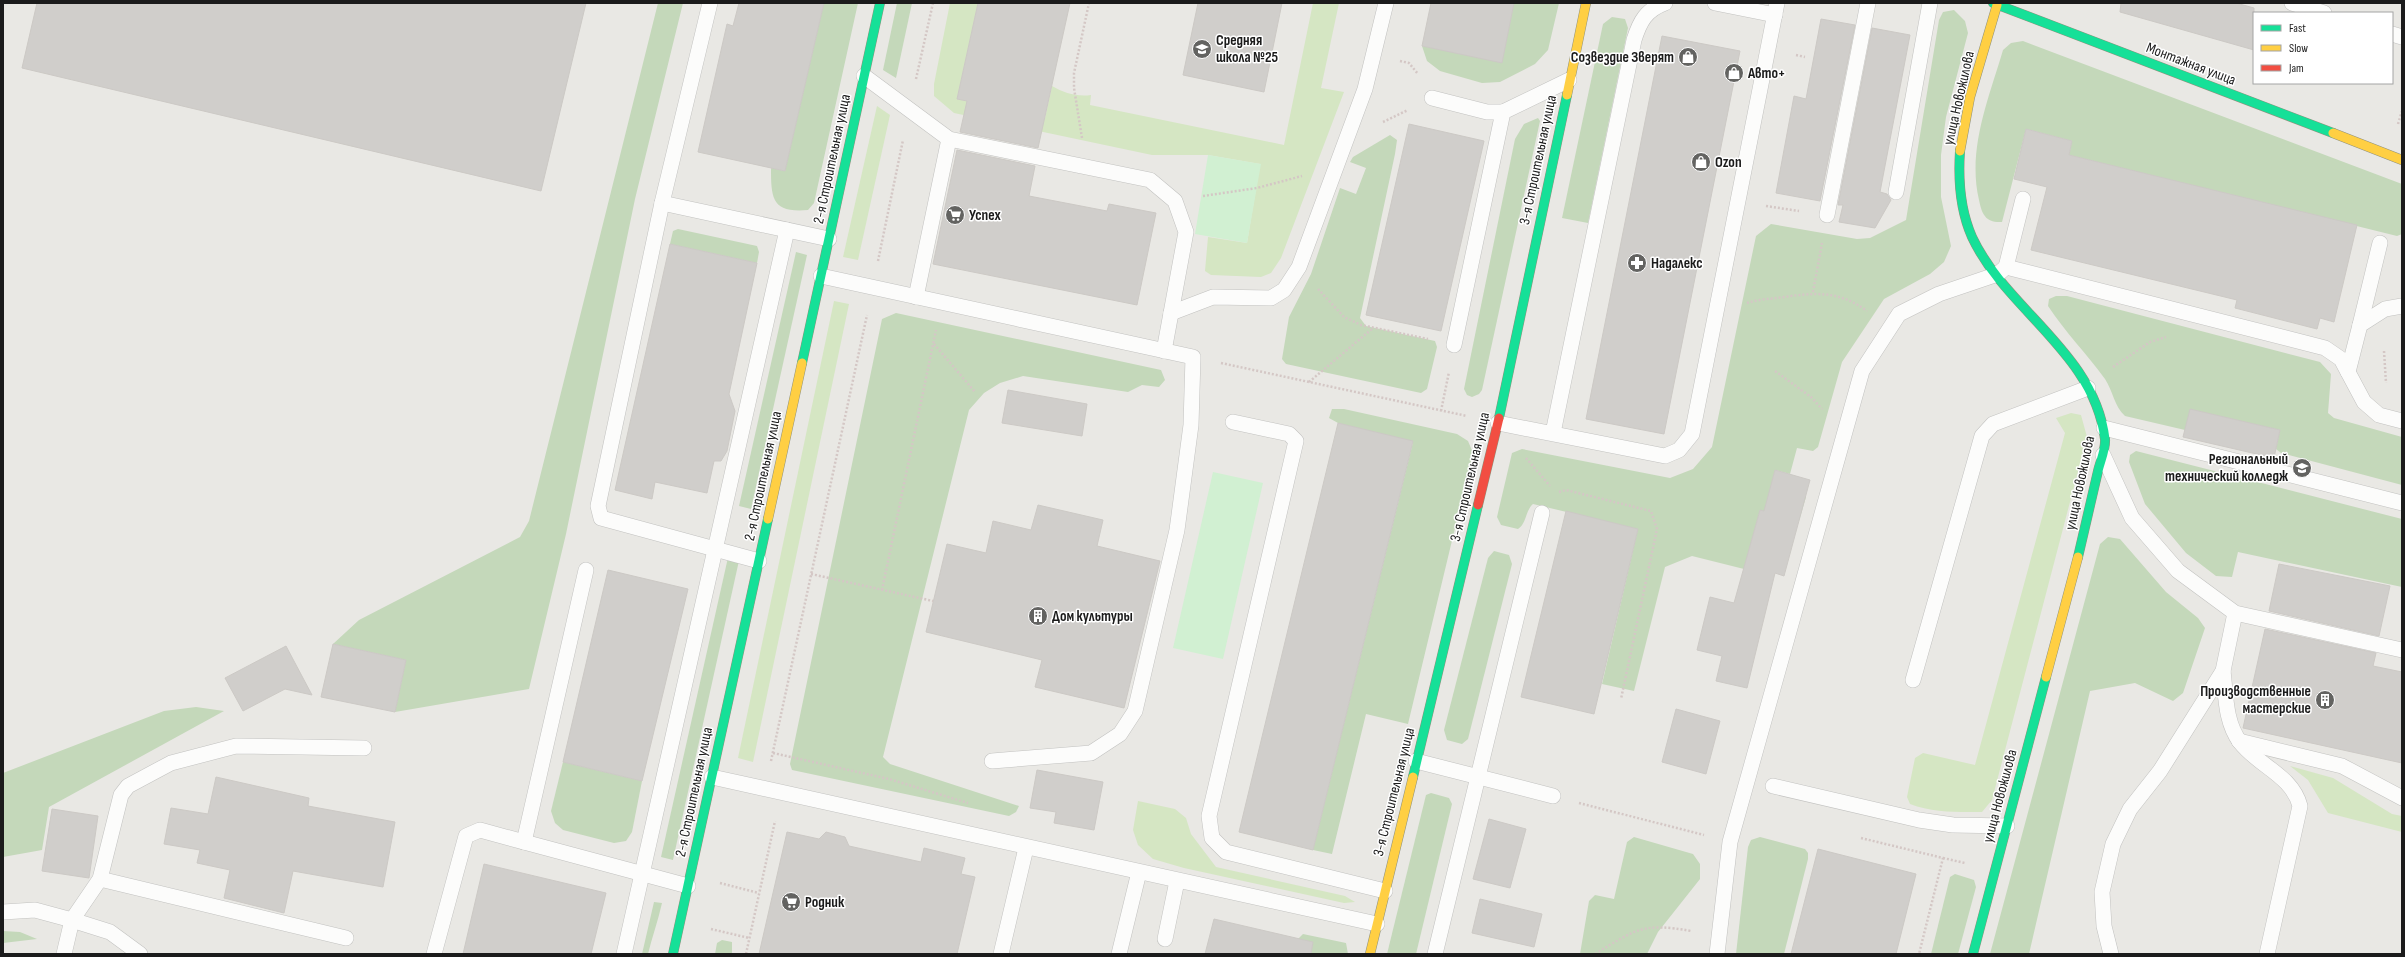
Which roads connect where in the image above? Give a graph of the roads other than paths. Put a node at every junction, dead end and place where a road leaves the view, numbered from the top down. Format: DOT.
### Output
graph roads {
  1 [pos="710,3"];
  2 [pos="880,3"];
  3 [pos="1386,3"];
  4 [pos="1586,3"];
  5 [pos="1665,3"];
  6 [pos="1715,3"];
  7 [pos="1868,3"];
  8 [pos="1930,3"];
  9 [pos="1996,3"];
  10 [pos="2292,3"];
  11 [pos="1776,9"];
  12 [pos="2321,12"];
  13 [pos="864,76"];
  14 [pos="1569,80"];
  15 [pos="1432,98"];
  16 [pos="1503,112"];
  17 [pos="949,139"];
  18 [pos="2402,160"];
  19 [pos="1896,192"];
  20 [pos="2023,199"];
  21 [pos="662,203"];
  22 [pos="1827,215"];
  23 [pos="786,230"];
  24 [pos="829,239"];
  25 [pos="2380,243"];
  26 [pos="2002,271"];
  27 [pos="821,276"];
  28 [pos="916,297"];
  29 [pos="2402,306"];
  30 [pos="1171,313"];
  31 [pos="2360,325"];
  32 [pos="1454,344"];
  33 [pos="1164,351"];
  34 [pos="2348,372"];
  35 [pos="2088,388"];
  36 [pos="2402,421"];
  37 [pos="1233,422"];
  38 [pos="1498,423"];
  39 [pos="2104,428"];
  40 [pos="1553,433"];
  41 [pos="2103,455"];
  42 [pos="2402,503"];
  43 [pos="1542,513"];
  44 [pos="715,549"];
  45 [pos="759,561"];
  46 [pos="586,570"];
  47 [pos="2235,613"];
  48 [pos="2402,650"];
  49 [pos="2223,671"];
  50 [pos="1913,680"];
  51 [pos="2239,741"];
  52 [pos="364,748"];
  53 [pos="992,761"];
  54 [pos="1416,761"];
  55 [pos="712,777"];
  56 [pos="1478,777"];
  57 [pos="1773,786"];
  58 [pos="1553,796"];
  59 [pos="2402,798"];
  60 [pos="2007,826"];
  61 [pos="524,842"];
  62 [pos="1026,848"];
  63 [pos="1139,872"];
  64 [pos="642,874"];
  65 [pos="100,879"];
  66 [pos="1178,881"];
  67 [pos="688,886"];
  68 [pos="1385,891"];
  69 [pos="3,912"];
  70 [pos="72,920"];
  71 [pos="1377,924"];
  72 [pos="346,938"];
  73 [pos="1165,939"];
  74 [pos="1438,953"];
  75 [pos="64,954"];
  76 [pos="140,954"];
  77 [pos="434,954"];
  78 [pos="624,954"];
  79 [pos="672,954"];
  80 [pos="1001,954"];
  81 [pos="1119,954"];
  82 [pos="1370,954"];
  83 [pos="1716,954"];
  84 [pos="1972,954"];
  85 [pos="2112,954"];
  86 [pos="2267,954"];
  1 -- 21 [label="lane"];
  2 -- 13 [label="street, 2-я Строительная улица"];
  3 -- 30 [label="lane"];
  4 -- 14 [label="street, 3-я Строительная улица"];
  5 -- 40 [label="lane"];
  6 -- 11 [label="lane"];
  7 -- 22 [label="lane"];
  8 -- 19 [label="lane"];
  9 -- 18 [label="street, Монтажная улица"];
  9 -- 26 [label="street, улица Новожилова"];
  10 -- 12 [label="lane"];
  11 -- 40 [label="lane"];
  13 -- 17 [label="lane"];
  13 -- 24 [label="street, 2-я Строительная улица"];
  14 -- 16 [label="lane"];
  14 -- 38 [label="street, 3-я Строительная улица"];
  15 -- 16 [label="lane"];
  16 -- 32 [label="lane"];
  17 -- 28 [label="lane"];
  17 -- 30 [label="lane"];
  20 -- 26 [label="lane"];
  21 -- 23 [label="lane"];
  21 -- 44 [label="lane"];
  23 -- 24 [label="lane"];
  23 -- 44 [label="lane"];
  24 -- 27 [label="street, 2-я Строительная улица"];
  25 -- 31 [label="lane"];
  26 -- 34 [label="lane"];
  26 -- 35 [label="street, улица Новожилова"];
  26 -- 83 [label="lane"];
  27 -- 28 [label="lane"];
  27 -- 45 [label="street, 2-я Строительная улица"];
  28 -- 33 [label="lane"];
  29 -- 31 [label="lane"];
  30 -- 33 [label="lane"];
  31 -- 34 [label="lane"];
  33 -- 53 [label="lane"];
  34 -- 36 [label="lane"];
  35 -- 39 [label="street, улица Новожилова"];
  35 -- 50 [label="lane"];
  37 -- 68 [label="lane"];
  38 -- 40 [label="lane"];
  38 -- 54 [label="street, 3-я Строительная улица"];
  39 -- 41 [label="street, улица Новожилова"];
  39 -- 42 [label="lane"];
  41 -- 47 [label="lane"];
  41 -- 60 [label="street, улица Новожилова"];
  43 -- 56 [label="lane"];
  44 -- 45 [label="lane"];
  44 -- 64 [label="lane"];
  45 -- 55 [label="street, 2-я Строительная улица"];
  46 -- 61 [label="lane"];
  47 -- 48 [label="lane"];
  47 -- 49 [label="lane"];
  49 -- 51 [label="lane"];
  49 -- 85 [label="lane"];
  51 -- 59 [label="lane"];
  51 -- 86 [label="lane"];
  52 -- 65 [label="lane"];
  54 -- 56 [label="lane"];
  54 -- 68 [label="street, 3-я Строительная улица"];
  55 -- 62 [label="lane"];
  55 -- 67 [label="street, 2-я Строительная улица"];
  56 -- 58 [label="lane"];
  56 -- 74 [label="lane"];
  57 -- 60 [label="lane"];
  60 -- 84 [label="street, улица Новожилова"];
  61 -- 64 [label="lane"];
  61 -- 77 [label="lane"];
  62 -- 63 [label="lane"];
  62 -- 80 [label="lane"];
  63 -- 66 [label="lane"];
  63 -- 81 [label="lane"];
  64 -- 67 [label="lane"];
  64 -- 78 [label="lane"];
  65 -- 70 [label="lane"];
  65 -- 72 [label="lane"];
  66 -- 71 [label="lane"];
  66 -- 73 [label="lane"];
  67 -- 79 [label="street, 2-я Строительная улица"];
  68 -- 71 [label="street, 3-я Строительная улица"];
  69 -- 70 [label="lane"];
  70 -- 75 [label="lane"];
  70 -- 76 [label="lane"];
  71 -- 82 [label="street, 3-я Строительная улица"];
}
